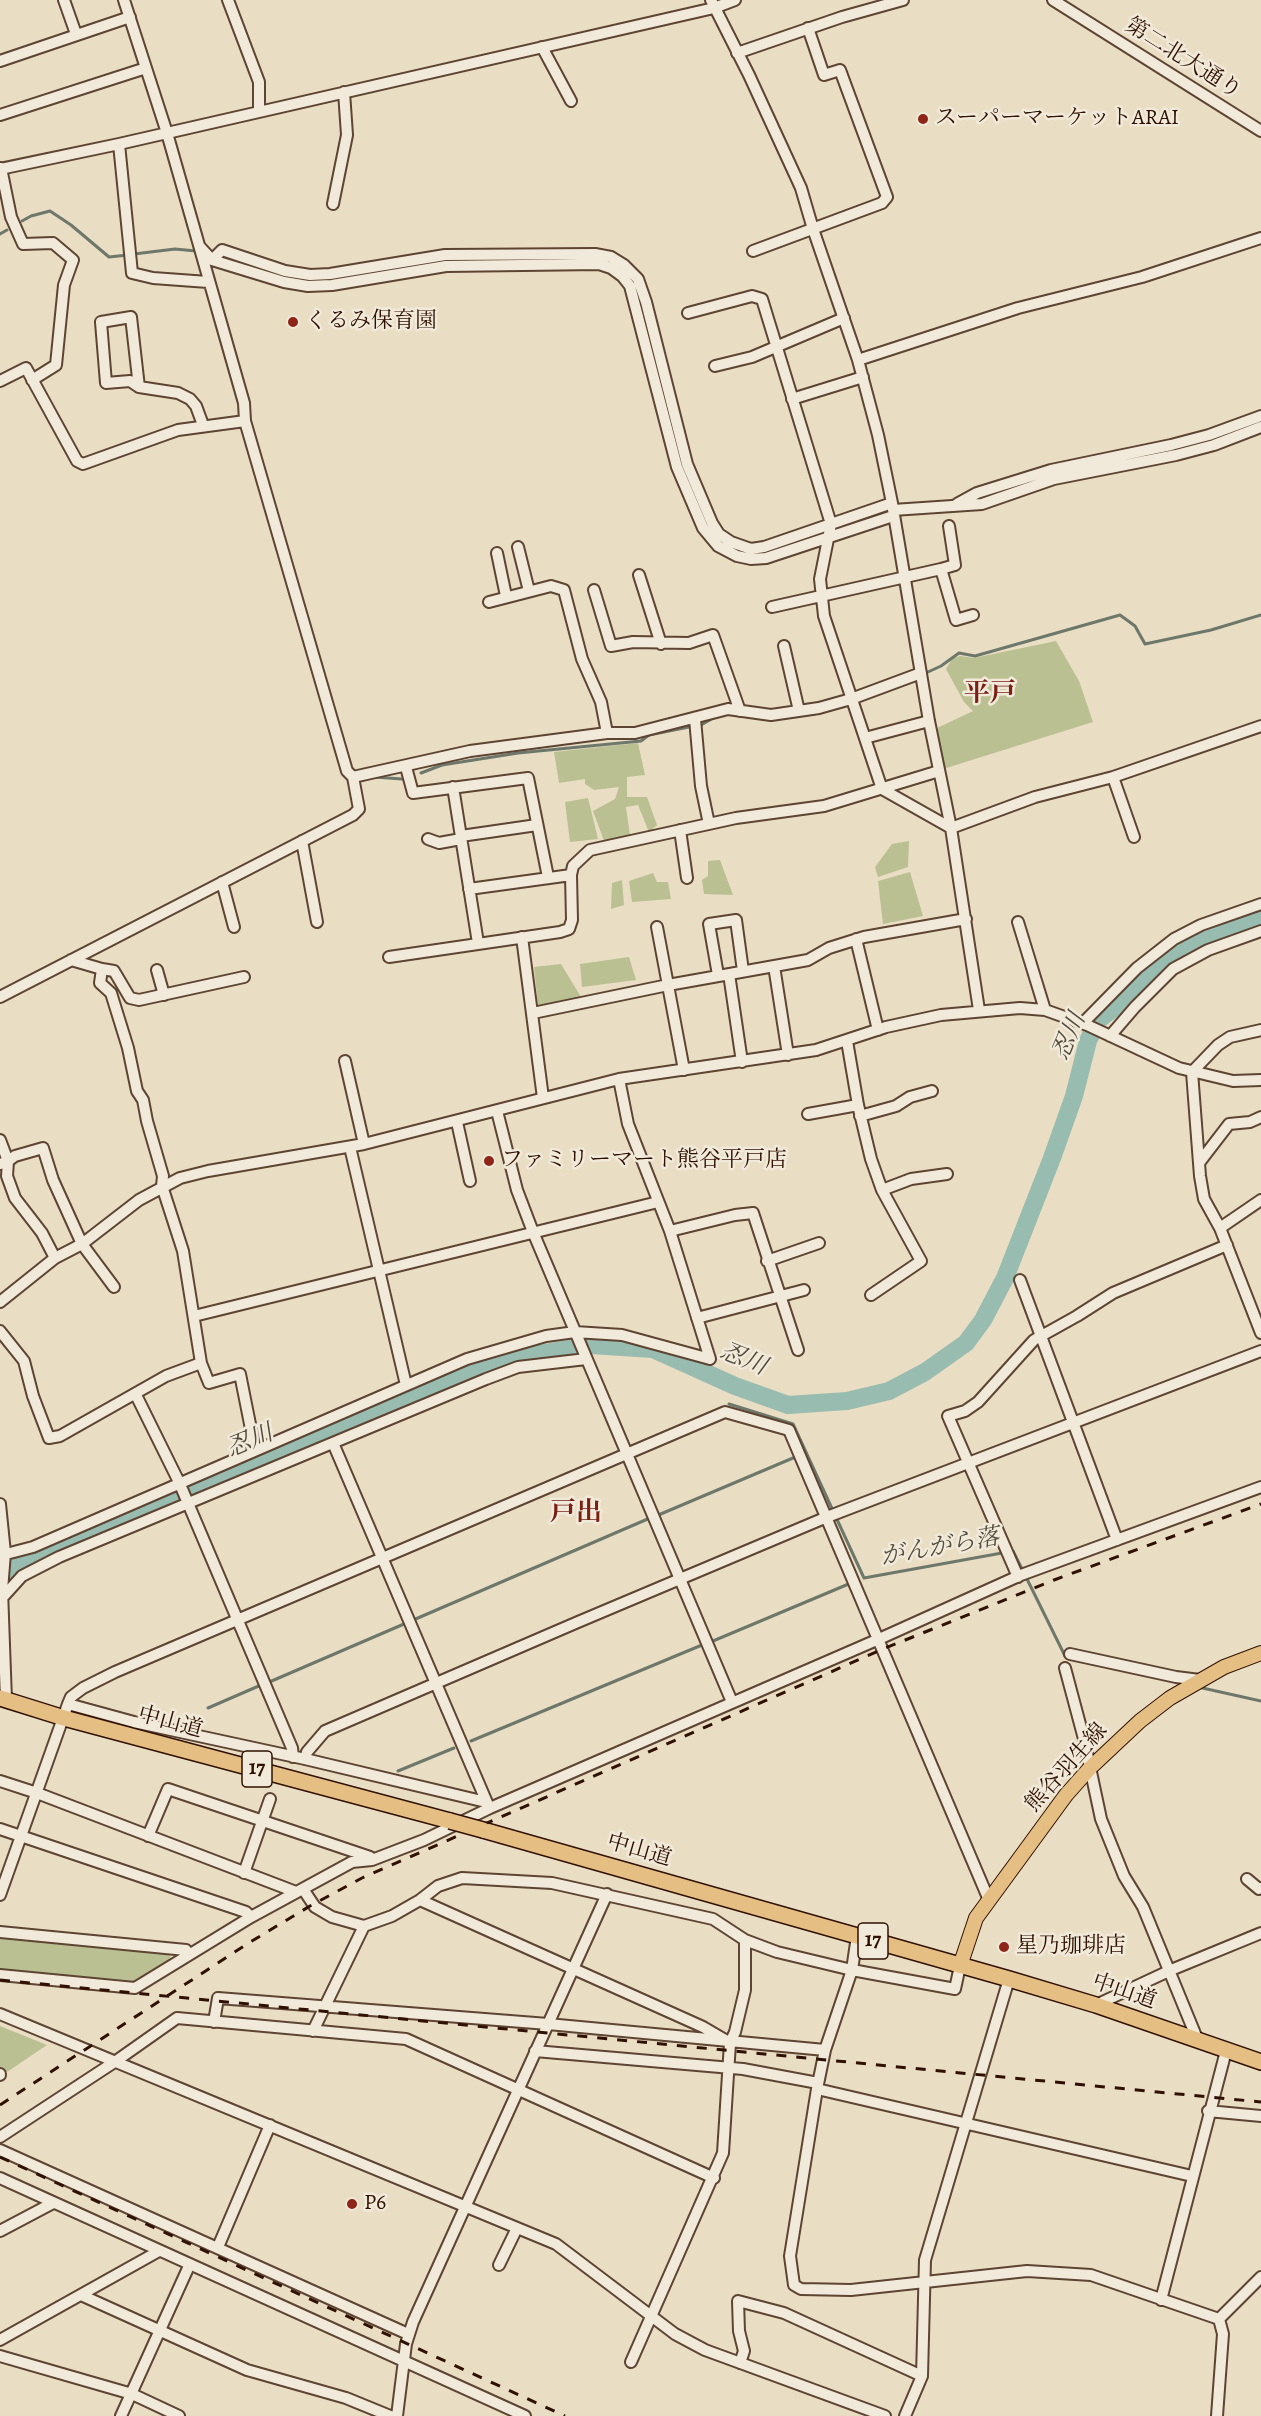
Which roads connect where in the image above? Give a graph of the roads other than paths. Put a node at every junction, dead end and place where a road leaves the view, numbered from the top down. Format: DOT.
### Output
graph roads {
  1 [pos="64,0"];
  2 [pos="124,0"];
  3 [pos="228,0"];
  4 [pos="735,0"];
  5 [pos="903,0"];
  6 [pos="1053,0"];
  7 [pos="712,4"];
  8 [pos="130,17"];
  9 [pos="808,28"];
  10 [pos="75,34"];
  11 [pos="542,47"];
  12 [pos="737,53"];
  13 [pos="0,60"];
  14 [pos="146,68"];
  15 [pos="344,92"];
  16 [pos="571,101"];
  17 [pos="259,112"];
  18 [pos="0,115"];
  19 [pos="1261,131"];
  20 [pos="167,133"];
  21 [pos="119,144"];
  22 [pos="0,169"];
  23 [pos="333,204"];
  24 [pos="813,229"];
  25 [pos="1261,238"];
  26 [pos="198,246"];
  27 [pos="753,251"];
  28 [pos="212,260"];
  29 [pos="208,282"];
  30 [pos="688,313"];
  31 [pos="844,318"];
  32 [pos="777,347"];
  33 [pos="858,360"];
  34 [pos="715,366"];
  35 [pos="862,377"];
  36 [pos="32,380"];
  37 [pos="0,381"];
  38 [pos="139,387"];
  39 [pos="792,399"];
  40 [pos="1261,416"];
  41 [pos="245,421"];
  42 [pos="203,425"];
  43 [pos="1261,427"];
  44 [pos="1212,439"];
  45 [pos="892,510"];
  46 [pos="831,524"];
  47 [pos="949,526"];
  48 [pos="827,539"];
  49 [pos="519,547"];
  50 [pos="497,553"];
  51 [pos="941,569"];
  52 [pos="639,575"];
  53 [pos="904,577"];
  54 [pos="594,590"];
  55 [pos="529,591"];
  56 [pos="506,597"];
  57 [pos="821,597"];
  58 [pos="489,602"];
  59 [pos="772,607"];
  60 [pos="973,615"];
  61 [pos="661,644"];
  62 [pos="784,646"];
  63 [pos="921,673"];
  64 [pos="851,699"];
  65 [pos="740,711"];
  66 [pos="800,711"];
  67 [pos="694,719"];
  68 [pos="929,721"];
  69 [pos="1261,726"];
  70 [pos="607,734"];
  71 [pos="865,738"];
  72 [pos="406,767"];
  73 [pos="939,771"];
  74 [pos="353,777"];
  75 [pos="1113,777"];
  76 [pos="453,787"];
  77 [pos="882,789"];
  78 [pos="709,824"];
  79 [pos="537,825"];
  80 [pos="951,828"];
  81 [pos="680,830"];
  82 [pos="461,837"];
  83 [pos="1134,837"];
  84 [pos="428,839"];
  85 [pos="302,841"];
  86 [pos="571,875"];
  87 [pos="548,877"];
  88 [pos="687,878"];
  89 [pos="222,882"];
  90 [pos="469,889"];
  91 [pos="1261,904"];
  92 [pos="966,919"];
  93 [pos="317,922"];
  94 [pos="1018,922"];
  95 [pos="234,927"];
  96 [pos="657,927"];
  97 [pos="1261,931"];
  98 [pos="522,937"];
  99 [pos="856,939"];
  100 [pos="478,943"];
  101 [pos="389,957"];
  102 [pos="71,960"];
  103 [pos="774,966"];
  104 [pos="102,969"];
  105 [pos="157,970"];
  106 [pos="743,971"];
  107 [pos="724,974"];
  108 [pos="244,977"];
  109 [pos="668,984"];
  110 [pos="164,995"];
  111 [pos="0,997"];
  112 [pos="979,1010"];
  113 [pos="1045,1010"];
  114 [pos="533,1013"];
  115 [pos="1085,1024"];
  116 [pos="878,1030"];
  117 [pos="1261,1030"];
  118 [pos="1105,1033"];
  119 [pos="847,1041"];
  120 [pos="788,1055"];
  121 [pos="345,1061"];
  122 [pos="742,1062"];
  123 [pos="684,1070"];
  124 [pos="1192,1072"];
  125 [pos="619,1078"];
  126 [pos="1261,1080"];
  127 [pos="932,1091"];
  128 [pos="543,1098"];
  129 [pos="859,1110"];
  130 [pos="497,1111"];
  131 [pos="808,1114"];
  132 [pos="1261,1117"];
  133 [pos="457,1122"];
  134 [pos="0,1140"];
  135 [pos="364,1144"];
  136 [pos="350,1147"];
  137 [pos="4,1162"];
  138 [pos="1199,1163"];
  139 [pos="947,1174"];
  140 [pos="470,1180"];
  141 [pos="162,1186"];
  142 [pos="882,1190"];
  143 [pos="1261,1200"];
  144 [pos="658,1202"];
  145 [pos="1220,1228"];
  146 [pos="670,1231"];
  147 [pos="533,1232"];
  148 [pos="82,1244"];
  149 [pos="819,1244"];
  150 [pos="1227,1245"];
  151 [pos="55,1258"];
  152 [pos="767,1262"];
  153 [pos="378,1271"];
  154 [pos="1020,1280"];
  155 [pos="114,1287"];
  156 [pos="804,1290"];
  157 [pos="871,1295"];
  158 [pos="780,1296"];
  159 [pos="0,1302"];
  160 [pos="1256,1304"];
  161 [pos="194,1316"];
  162 [pos="697,1318"];
  163 [pos="0,1331"];
  164 [pos="1261,1333"];
  165 [pos="576,1334"];
  166 [pos="1041,1336"];
  167 [pos="798,1350"];
  168 [pos="1261,1351"];
  169 [pos="585,1357"];
  170 [pos="201,1363"];
  171 [pos="406,1385"];
  172 [pos="136,1395"];
  173 [pos="1074,1424"];
  174 [pos="333,1443"];
  175 [pos="255,1449"];
  176 [pos="628,1454"];
  177 [pos="968,1463"];
  178 [pos="180,1485"];
  179 [pos="1261,1487"];
  180 [pos="0,1504"];
  181 [pos="188,1504"];
  182 [pos="828,1517"];
  183 [pos="1118,1540"];
  184 [pos="2,1553"];
  185 [pos="383,1558"];
  186 [pos="1022,1575"];
  187 [pos="680,1579"];
  188 [pos="2,1593"];
  189 [pos="238,1620"];
  190 [pos="879,1640"];
  191 [pos="1261,1653"];
  192 [pos="1070,1654"];
  193 [pos="1065,1668"];
  194 [pos="1199,1680"];
  195 [pos="437,1683"];
  196 [pos="3,1699"];
  197 [pos="732,1702"];
  198 [pos="66,1711"];
  199 [pos="293,1757"];
  200 [pos="305,1759"];
  201 [pos="1090,1768"];
  202 [pos="0,1781"];
  203 [pos="37,1793"];
  204 [pos="270,1799"];
  205 [pos="488,1805"];
  206 [pos="262,1821"];
  207 [pos="0,1829"];
  208 [pos="21,1836"];
  209 [pos="148,1836"];
  210 [pos="372,1860"];
  211 [pos="244,1873"];
  212 [pos="1246,1879"];
  213 [pos="1261,1888"];
  214 [pos="299,1891"];
  215 [pos="607,1894"];
  216 [pos="0,1895"];
  217 [pos="420,1900"];
  218 [pos="988,1900"];
  219 [pos="250,1917"];
  220 [pos="364,1926"];
  221 [pos="0,1932"];
  222 [pos="1261,1934"];
  223 [pos="857,1936"];
  224 [pos="745,1940"];
  225 [pos="189,1954"];
  226 [pos="960,1966"];
  227 [pos="573,1969"];
  228 [pos="852,1970"];
  229 [pos="1171,1970"];
  230 [pos="0,1975"];
  231 [pos="1009,1979"];
  232 [pos="1096,2005"];
  233 [pos="325,2006"];
  234 [pos="0,2014"];
  235 [pos="214,2022"];
  236 [pos="548,2024"];
  237 [pos="313,2031"];
  238 [pos="1198,2041"];
  239 [pos="730,2043"];
  240 [pos="825,2050"];
  241 [pos="1226,2050"];
  242 [pos="536,2051"];
  243 [pos="116,2061"];
  244 [pos="1261,2062"];
  245 [pos="729,2068"];
  246 [pos="818,2086"];
  247 [pos="518,2090"];
  248 [pos="1208,2111"];
  249 [pos="1261,2116"];
  250 [pos="966,2124"];
  251 [pos="270,2125"];
  252 [pos="0,2137"];
  253 [pos="0,2150"];
  254 [pos="1192,2176"];
  255 [pos="0,2178"];
  256 [pos="714,2178"];
  257 [pos="53,2203"];
  258 [pos="465,2207"];
  259 [pos="517,2228"];
  260 [pos="0,2231"];
  261 [pos="218,2247"];
  262 [pos="159,2251"];
  263 [pos="189,2265"];
  264 [pos="499,2265"];
  265 [pos="1261,2277"];
  266 [pos="923,2281"];
  267 [pos="81,2295"];
  268 [pos="1161,2300"];
  269 [pos="652,2316"];
  270 [pos="1219,2319"];
  271 [pos="160,2331"];
  272 [pos="408,2334"];
  273 [pos="0,2340"];
  274 [pos="0,2356"];
  275 [pos="404,2361"];
  276 [pos="631,2362"];
  277 [pos="740,2363"];
  278 [pos="922,2376"];
  279 [pos="132,2394"];
  280 [pos="121,2416"];
  281 [pos="179,2416"];
  282 [pos="390,2416"];
  283 [pos="397,2416"];
  284 [pos="525,2416"];
  285 [pos="885,2416"];
  286 [pos="905,2416"];
  287 [pos="1217,2416"];
  1 -- 10 [label="street"];
  2 -- 8 [label="street"];
  3 -- 17 [label="street"];
  4 -- 7 [label="street"];
  5 -- 9 [label="street"];
  6 -- 19 [label="street, 第二北大通り"];
  7 -- 11 [label="street"];
  7 -- 12 [label="street"];
  8 -- 10 [label="street"];
  8 -- 14 [label="street"];
  9 -- 12 [label="street"];
  9 -- 24 [label="street"];
  10 -- 13 [label="street"];
  11 -- 15 [label="street"];
  11 -- 16 [label="street"];
  12 -- 24 [label="street"];
  14 -- 18 [label="street"];
  14 -- 20 [label="street"];
  15 -- 17 [label="street"];
  15 -- 23 [label="street"];
  17 -- 20 [label="street"];
  20 -- 21 [label="street"];
  20 -- 26 [label="street"];
  21 -- 22 [label="street"];
  21 -- 29 [label="street"];
  22 -- 36 [label="street"];
  24 -- 27 [label="street"];
  24 -- 31 [label="street"];
  25 -- 33 [label="street"];
  26 -- 28 [label="street"];
  26 -- 29 [label="street"];
  28 -- 46 [label="street"];
  28 -- 48 [label="street"];
  29 -- 41 [label="street"];
  30 -- 32 [label="street"];
  31 -- 32 [label="street"];
  31 -- 33 [label="street"];
  32 -- 34 [label="street"];
  32 -- 39 [label="street"];
  33 -- 35 [label="street"];
  35 -- 39 [label="street"];
  35 -- 45 [label="street"];
  36 -- 37 [label="street"];
  36 -- 42 [label="street"];
  38 -- 38 [label="street"];
  38 -- 42 [label="street"];
  39 -- 46 [label="street"];
  40 -- 44 [label="street"];
  41 -- 42 [label="street"];
  41 -- 74 [label="street"];
  43 -- 44 [label="street"];
  44 -- 45 [label="street"];
  45 -- 46 [label="street"];
  45 -- 48 [label="street"];
  45 -- 53 [label="street"];
  46 -- 48 [label="street"];
  47 -- 51 [label="street"];
  48 -- 57 [label="street"];
  49 -- 55 [label="street"];
  50 -- 56 [label="street"];
  51 -- 53 [label="street"];
  51 -- 60 [label="street"];
  52 -- 61 [label="street"];
  53 -- 57 [label="street"];
  53 -- 63 [label="street"];
  54 -- 61 [label="street"];
  55 -- 56 [label="street"];
  55 -- 70 [label="street"];
  56 -- 58 [label="street"];
  57 -- 59 [label="street"];
  57 -- 64 [label="street"];
  61 -- 65 [label="street"];
  62 -- 66 [label="street"];
  63 -- 64 [label="street"];
  63 -- 68 [label="street"];
  64 -- 66 [label="street"];
  64 -- 71 [label="street"];
  65 -- 66 [label="street"];
  65 -- 67 [label="street"];
  67 -- 70 [label="street"];
  67 -- 78 [label="street"];
  68 -- 71 [label="street"];
  68 -- 73 [label="street"];
  69 -- 75 [label="street"];
  70 -- 72 [label="street"];
  71 -- 77 [label="street"];
  72 -- 74 [label="street"];
  72 -- 76 [label="street"];
  73 -- 77 [label="street"];
  73 -- 80 [label="street"];
  74 -- 85 [label="street"];
  75 -- 80 [label="street"];
  75 -- 83 [label="street"];
  76 -- 79 [label="street"];
  76 -- 82 [label="street"];
  77 -- 78 [label="street"];
  77 -- 80 [label="street"];
  78 -- 81 [label="street"];
  79 -- 82 [label="street"];
  79 -- 87 [label="street"];
  80 -- 92 [label="street"];
  81 -- 86 [label="street"];
  81 -- 88 [label="street"];
  82 -- 84 [label="street"];
  82 -- 90 [label="street"];
  85 -- 89 [label="street"];
  85 -- 93 [label="street"];
  86 -- 87 [label="street"];
  86 -- 98 [label="street"];
  87 -- 90 [label="street"];
  89 -- 95 [label="street"];
  89 -- 102 [label="street"];
  90 -- 100 [label="street"];
  91 -- 115 [label="street"];
  92 -- 99 [label="street"];
  92 -- 112 [label="street"];
  94 -- 113 [label="street"];
  96 -- 109 [label="street"];
  97 -- 118 [label="street"];
  98 -- 100 [label="street"];
  98 -- 114 [label="street"];
  99 -- 103 [label="street"];
  99 -- 116 [label="street"];
  100 -- 101 [label="street"];
  102 -- 104 [label="street"];
  102 -- 111 [label="street"];
  103 -- 106 [label="street"];
  103 -- 120 [label="street"];
  104 -- 110 [label="street"];
  104 -- 141 [label="street"];
  105 -- 110 [label="street"];
  106 -- 107 [label="street"];
  106 -- 107 [label="street"];
  107 -- 109 [label="street"];
  107 -- 122 [label="street"];
  108 -- 110 [label="street"];
  109 -- 114 [label="street"];
  109 -- 123 [label="street"];
  112 -- 113 [label="street"];
  112 -- 116 [label="street"];
  113 -- 115 [label="street"];
  114 -- 128 [label="street"];
  115 -- 118 [label="street"];
  116 -- 119 [label="street"];
  117 -- 124 [label="street"];
  118 -- 124 [label="street"];
  119 -- 120 [label="street"];
  119 -- 129 [label="street"];
  120 -- 122 [label="street"];
  121 -- 135 [label="street"];
  122 -- 123 [label="street"];
  123 -- 125 [label="street"];
  124 -- 126 [label="street"];
  124 -- 138 [label="street"];
  125 -- 128 [label="street"];
  125 -- 144 [label="street"];
  127 -- 129 [label="street"];
  128 -- 130 [label="street"];
  129 -- 131 [label="street"];
  129 -- 142 [label="street"];
  130 -- 133 [label="street"];
  130 -- 147 [label="street"];
  132 -- 138 [label="street"];
  133 -- 135 [label="street"];
  133 -- 140 [label="street"];
  134 -- 137 [label="street"];
  135 -- 136 [label="street"];
  136 -- 141 [label="street"];
  136 -- 153 [label="street"];
  137 -- 148 [label="street"];
  137 -- 151 [label="street"];
  138 -- 145 [label="street"];
  139 -- 142 [label="street"];
  141 -- 148 [label="street"];
  141 -- 161 [label="street"];
  142 -- 157 [label="street"];
  143 -- 145 [label="street"];
  144 -- 146 [label="street"];
  144 -- 147 [label="street"];
  145 -- 150 [label="street"];
  146 -- 152 [label="street"];
  146 -- 162 [label="street"];
  147 -- 153 [label="street"];
  147 -- 165 [label="street"];
  148 -- 151 [label="street"];
  148 -- 155 [label="street"];
  149 -- 152 [label="street"];
  150 -- 160 [label="street"];
  150 -- 166 [label="street"];
  151 -- 159 [label="street"];
  152 -- 158 [label="street"];
  153 -- 161 [label="street"];
  153 -- 171 [label="street"];
  154 -- 166 [label="street"];
  156 -- 158 [label="street"];
  158 -- 162 [label="street"];
  158 -- 167 [label="street"];
  160 -- 164 [label="street"];
  161 -- 170 [label="street"];
  162 -- 165 [label="street"];
  163 -- 172 [label="street"];
  165 -- 169 [label="street"];
  165 -- 171 [label="street"];
  166 -- 173 [label="street"];
  166 -- 177 [label="street"];
  168 -- 173 [label="street"];
  169 -- 174 [label="street"];
  169 -- 176 [label="street"];
  170 -- 172 [label="street"];
  170 -- 175 [label="street"];
  171 -- 175 [label="street"];
  172 -- 178 [label="street"];
  173 -- 177 [label="street"];
  173 -- 183 [label="street"];
  174 -- 181 [label="street"];
  174 -- 185 [label="street"];
  175 -- 178 [label="street"];
  176 -- 182 [label="street"];
  176 -- 185 [label="street"];
  176 -- 187 [label="street"];
  177 -- 182 [label="street"];
  177 -- 186 [label="street"];
  178 -- 181 [label="street"];
  178 -- 184 [label="street"];
  179 -- 183 [label="street"];
  180 -- 184 [label="street"];
  181 -- 188 [label="street"];
  181 -- 189 [label="street"];
  182 -- 187 [label="street"];
  182 -- 190 [label="street"];
  183 -- 186 [label="street"];
  184 -- 188 [label="street"];
  185 -- 189 [label="street"];
  185 -- 195 [label="street"];
  186 -- 190 [label="street"];
  187 -- 195 [label="street"];
  187 -- 197 [label="street"];
  188 -- 196 [label="street"];
  189 -- 198 [label="street"];
  189 -- 199 [label="street"];
  190 -- 197 [label="street"];
  190 -- 218 [label="street"];
  191 -- 194 [label="main road, 熊谷羽生線"];
  192 -- 194 [label="street"];
  193 -- 201 [label="street"];
  194 -- 201 [label="main road, 熊谷羽生線"];
  195 -- 200 [label="street"];
  195 -- 205 [label="street"];
  196 -- 198 [label="highway, 中山道 / 17"];
  197 -- 205 [label="street"];
  198 -- 199 [label="street"];
  198 -- 203 [label="street"];
  198 -- 223 [label="highway, 中山道 / 17, bridge"];
  199 -- 200 [label="street"];
  200 -- 205 [label="street"];
  201 -- 218 [label="main road, 熊谷羽生線"];
  201 -- 229 [label="street"];
  202 -- 203 [label="street"];
  203 -- 208 [label="street"];
  203 -- 209 [label="street"];
  204 -- 206 [label="street"];
  205 -- 210 [label="street"];
  206 -- 209 [label="street"];
  206 -- 210 [label="street"];
  206 -- 211 [label="street"];
  207 -- 208 [label="street"];
  208 -- 216 [label="street"];
  208 -- 219 [label="street"];
  209 -- 211 [label="street"];
  210 -- 214 [label="street"];
  211 -- 214 [label="street"];
  212 -- 213 [label="street"];
  214 -- 219 [label="street"];
  214 -- 220 [label="street"];
  215 -- 217 [label="street"];
  215 -- 224 [label="street"];
  215 -- 227 [label="street"];
  217 -- 220 [label="street"];
  217 -- 227 [label="street"];
  218 -- 226 [label="main road, 熊谷羽生線"];
  219 -- 225 [label="street"];
  220 -- 233 [label="street"];
  221 -- 225 [label="street"];
  222 -- 229 [label="street"];
  223 -- 226 [label="highway, 中山道 / 17"];
  223 -- 228 [label="street"];
  224 -- 228 [label="street"];
  224 -- 239 [label="street"];
  225 -- 230 [label="street"];
  226 -- 228 [label="street"];
  226 -- 231 [label="highway, 中山道 / 17"];
  227 -- 236 [label="street"];
  227 -- 239 [label="street"];
  228 -- 240 [label="street"];
  229 -- 232 [label="street"];
  229 -- 238 [label="street"];
  231 -- 232 [label="highway, 中山道 / 17"];
  231 -- 250 [label="street"];
  232 -- 238 [label="highway, 中山道 / 17"];
  233 -- 235 [label="street"];
  233 -- 236 [label="street"];
  233 -- 237 [label="street"];
  234 -- 243 [label="street"];
  235 -- 237 [label="street"];
  235 -- 243 [label="street"];
  236 -- 239 [label="street"];
  236 -- 242 [label="street"];
  237 -- 247 [label="street"];
  238 -- 241 [label="highway, 中山道 / 17"];
  239 -- 240 [label="street"];
  239 -- 245 [label="street"];
  240 -- 246 [label="street"];
  241 -- 244 [label="highway, 中山道 / 17"];
  241 -- 248 [label="street"];
  242 -- 245 [label="street"];
  242 -- 247 [label="street"];
  243 -- 251 [label="street"];
  243 -- 252 [label="street"];
  245 -- 246 [label="street"];
  245 -- 256 [label="street"];
  246 -- 250 [label="street"];
  246 -- 266 [label="street"];
  247 -- 256 [label="street"];
  247 -- 258 [label="street"];
  248 -- 249 [label="street"];
  248 -- 254 [label="street"];
  250 -- 254 [label="street"];
  250 -- 266 [label="street"];
  251 -- 258 [label="street"];
  251 -- 261 [label="street"];
  253 -- 261 [label="street"];
  254 -- 268 [label="street"];
  255 -- 257 [label="street"];
  256 -- 269 [label="street"];
  257 -- 260 [label="street"];
  257 -- 262 [label="street"];
  258 -- 259 [label="street"];
  258 -- 272 [label="street"];
  259 -- 264 [label="street"];
  259 -- 269 [label="street"];
  261 -- 272 [label="street"];
  262 -- 263 [label="street"];
  262 -- 267 [label="street"];
  263 -- 271 [label="street"];
  263 -- 275 [label="street"];
  265 -- 270 [label="street"];
  266 -- 268 [label="street"];
  266 -- 278 [label="street"];
  267 -- 271 [label="street"];
  267 -- 273 [label="street"];
  268 -- 270 [label="street"];
  269 -- 276 [label="street"];
  269 -- 277 [label="street"];
  270 -- 287 [label="street"];
  271 -- 279 [label="street"];
  271 -- 282 [label="street"];
  272 -- 275 [label="street"];
  274 -- 279 [label="street"];
  275 -- 283 [label="street"];
  275 -- 284 [label="street"];
  277 -- 278 [label="street"];
  277 -- 285 [label="street"];
  278 -- 286 [label="street"];
  279 -- 280 [label="street"];
  279 -- 281 [label="street"];
}
